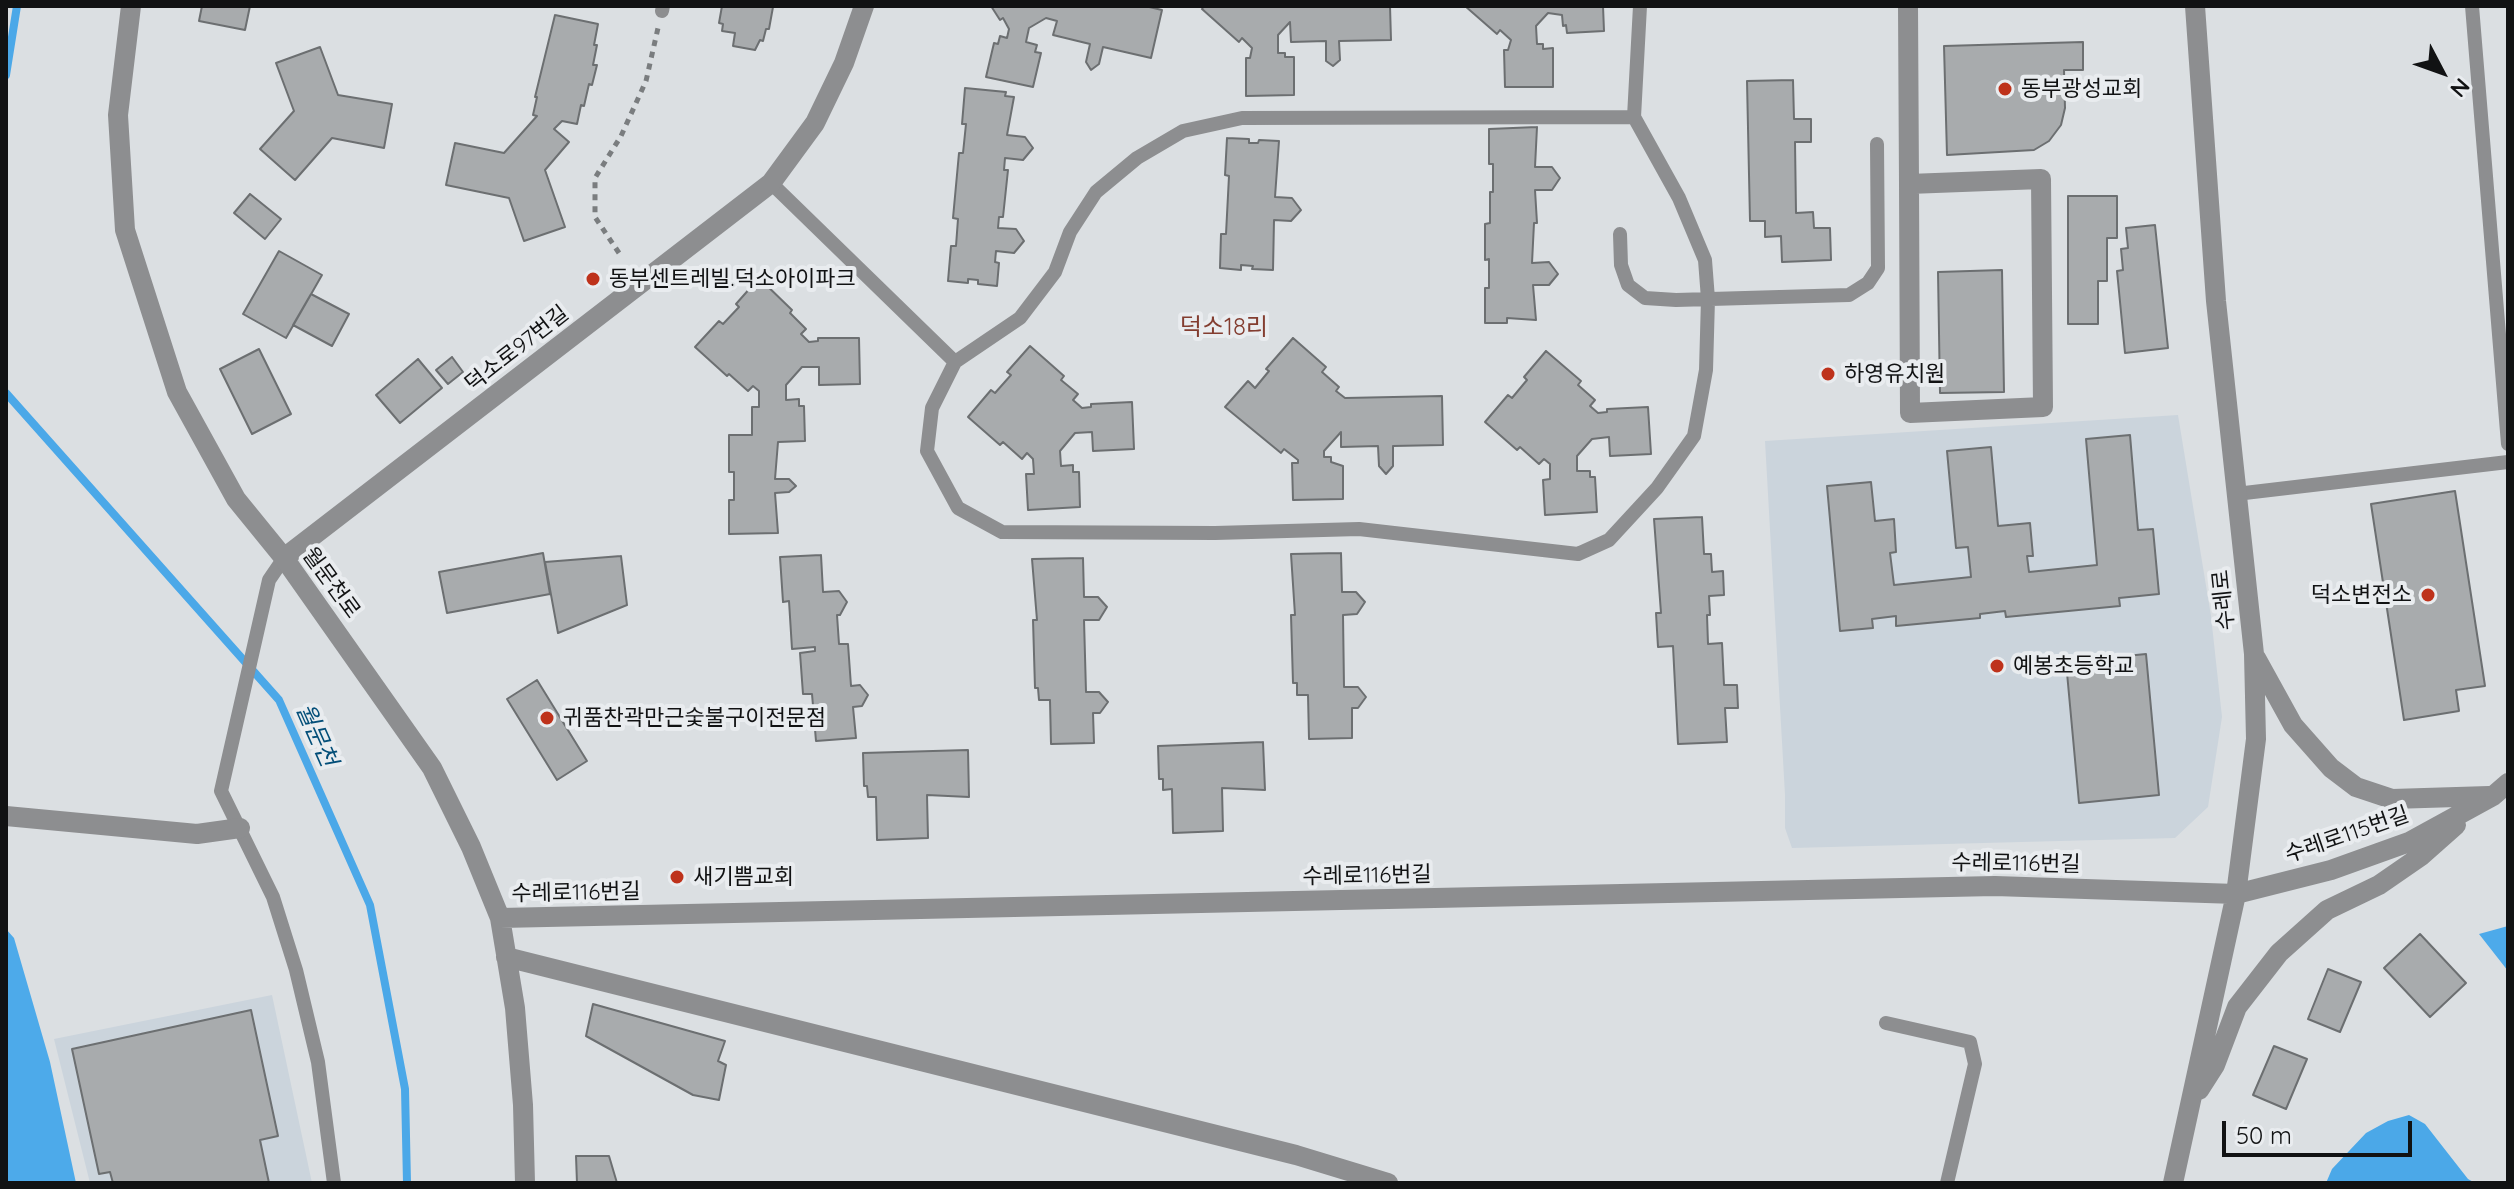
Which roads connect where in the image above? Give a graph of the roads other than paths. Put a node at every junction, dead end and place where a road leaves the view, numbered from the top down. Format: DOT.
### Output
graph roads {
  1 [pos="131,6"];
  2 [pos="864,6"];
  3 [pos="1640,6"];
  4 [pos="1908,6"];
  5 [pos="2195,6"];
  6 [pos="2472,6"];
  7 [pos="1634,117"];
  8 [pos="1877,144"];
  9 [pos="771,183"];
  10 [pos="1909,184"];
  11 [pos="1620,234"];
  12 [pos="1708,299"];
  13 [pos="955,362"];
  14 [pos="2508,444"];
  15 [pos="2508,462"];
  16 [pos="2236,494"];
  17 [pos="284,558"];
  18 [pos="2254,654"];
  19 [pos="2495,793"];
  20 [pos="6,816"];
  21 [pos="240,828"];
  22 [pos="2236,894"];
  23 [pos="500,918"];
  24 [pos="506,957"];
  25 [pos="1886,1023"];
  26 [pos="2193,1100"];
  27 [pos="334,1183"];
  28 [pos="525,1183"];
  29 [pos="1388,1183"];
  30 [pos="1947,1183"];
  31 [pos="2173,1183"];
  1 -- 17 [label="street, 월문천로"];
  2 -- 9 [label="street, 덕소로97번길"];
  3 -- 7 [label="lane"];
  4 -- 10 [label="street"];
  5 -- 16 [label="street, 수레로"];
  6 -- 14 [label="lane"];
  7 -- 12 [label="lane"];
  7 -- 13 [label="lane"];
  8 -- 12 [label="lane"];
  9 -- 13 [label="lane"];
  9 -- 17 [label="street, 덕소로97번길"];
  10 -- 10 [label="street"];
  11 -- 12 [label="lane"];
  12 -- 13 [label="lane"];
  15 -- 16 [label="lane"];
  16 -- 18 [label="street, 수레로"];
  17 -- 21 [label="lane"];
  17 -- 23 [label="street, 월문천로"];
  18 -- 19 [label="street"];
  18 -- 22 [label="street, 수레로"];
  19 -- 22 [label="street, 수레로115번길"];
  19 -- 26 [label="street"];
  20 -- 21 [label="street"];
  21 -- 27 [label="lane"];
  22 -- 23 [label="street, 수레로116번길"];
  22 -- 26 [label="street, 수레로"];
  23 -- 24 [label="street, 월문천로"];
  24 -- 28 [label="street, 월문천로"];
  24 -- 29 [label="street"];
  25 -- 30 [label="lane"];
  26 -- 31 [label="street, 수레로"];
}
